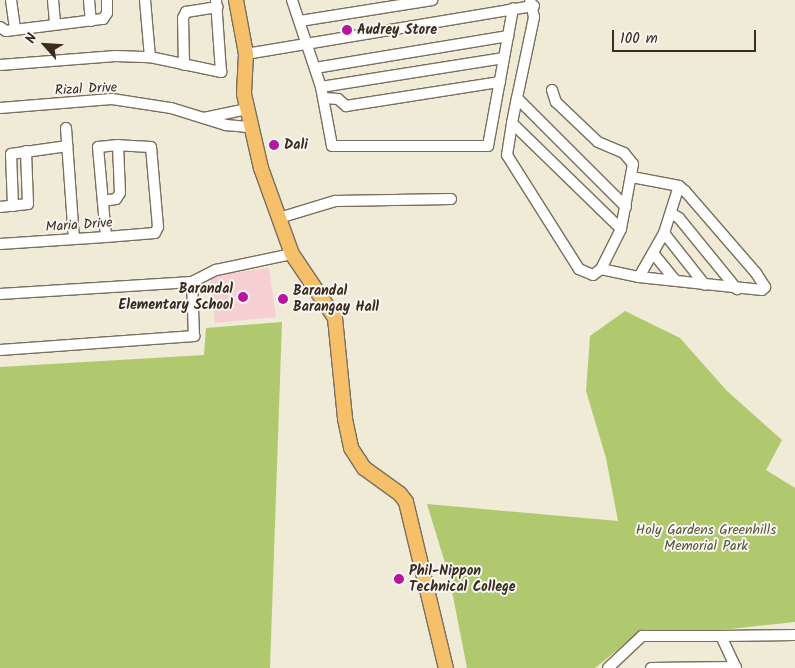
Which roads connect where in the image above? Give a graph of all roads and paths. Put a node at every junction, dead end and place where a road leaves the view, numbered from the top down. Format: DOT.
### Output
graph roads {
  1 [pos="11,0"];
  2 [pos="52,0"];
  3 [pos="89,0"];
  4 [pos="106,0"];
  5 [pos="145,0"];
  6 [pos="236,0"];
  7 [pos="295,0"];
  8 [pos="432,0"];
  9 [pos="532,3"];
  10 [pos="217,4"];
  11 [pos="513,8"];
  12 [pos="91,21"];
  13 [pos="300,21"];
  14 [pos="55,24"];
  15 [pos="0,27"];
  16 [pos="15,30"];
  17 [pos="508,36"];
  18 [pos="306,43"];
  19 [pos="246,54"];
  20 [pos="150,57"];
  21 [pos="504,58"];
  22 [pos="0,65"];
  23 [pos="184,65"];
  24 [pos="315,68"];
  25 [pos="500,82"];
  26 [pos="321,87"];
  27 [pos="552,90"];
  28 [pos="324,98"];
  29 [pos="517,98"];
  30 [pos="0,108"];
  31 [pos="247,109"];
  32 [pos="200,119"];
  33 [pos="512,123"];
  34 [pos="251,127"];
  35 [pos="66,128"];
  36 [pos="118,145"];
  37 [pos="67,146"];
  38 [pos="26,150"];
  39 [pos="632,177"];
  40 [pos="679,186"];
  41 [pos="451,199"];
  42 [pos="103,201"];
  43 [pos="13,206"];
  44 [pos="0,207"];
  45 [pos="626,207"];
  46 [pos="671,213"];
  47 [pos="279,218"];
  48 [pos="620,229"];
  49 [pos="664,233"];
  50 [pos="106,237"];
  51 [pos="74,239"];
  52 [pos="0,244"];
  53 [pos="653,253"];
  54 [pos="292,254"];
  55 [pos="601,270"];
  56 [pos="639,277"];
  57 [pos="676,281"];
  58 [pos="192,282"];
  59 [pos="705,285"];
  60 [pos="737,289"];
  61 [pos="0,294"];
  62 [pos="0,350"];
  63 [pos="795,635"];
  64 [pos="721,636"];
  65 [pos="736,667"];
  66 [pos="446,668"];
  67 [pos="608,668"];
  68 [pos="651,668"];
  1 -- 16 [label="street"];
  2 -- 14 [label="street"];
  3 -- 12 [label="street"];
  4 -- 12 [label="street"];
  5 -- 20 [label="street"];
  6 -- 19 [label="main road"];
  7 -- 13 [label="street"];
  8 -- 13 [label="street"];
  9 -- 11 [label="street"];
  9 -- 29 [label="street"];
  10 -- 23 [label="street"];
  10 -- 23 [label="street"];
  11 -- 17 [label="street"];
  11 -- 18 [label="street"];
  12 -- 14 [label="street"];
  13 -- 18 [label="street"];
  14 -- 16 [label="street"];
  15 -- 16 [label="street"];
  17 -- 21 [label="street"];
  17 -- 24 [label="street"];
  18 -- 19 [label="street"];
  18 -- 24 [label="street"];
  19 -- 31 [label="main road"];
  20 -- 22 [label="street"];
  20 -- 23 [label="street"];
  21 -- 25 [label="street"];
  21 -- 26 [label="street"];
  24 -- 26 [label="street"];
  25 -- 28 [label="street"];
  25 -- 28 [label="street"];
  26 -- 28 [label="street"];
  27 -- 39 [label="street"];
  29 -- 33 [label="street"];
  29 -- 45 [label="street"];
  30 -- 32 [label="street, Rizal Drive"];
  31 -- 32 [label="street"];
  31 -- 34 [label="main road"];
  32 -- 34 [label="street, Rizal Drive"];
  33 -- 48 [label="street"];
  33 -- 55 [label="street"];
  34 -- 47 [label="main road"];
  35 -- 37 [label="street"];
  36 -- 42 [label="street"];
  36 -- 42 [label="street"];
  36 -- 50 [label="street, Maria Drive"];
  37 -- 38 [label="street"];
  37 -- 51 [label="street"];
  38 -- 43 [label="street"];
  38 -- 43 [label="street"];
  39 -- 40 [label="street"];
  39 -- 45 [label="street"];
  40 -- 46 [label="street"];
  40 -- 60 [label="street"];
  41 -- 47 [label="street"];
  42 -- 50 [label="street"];
  43 -- 44 [label="street"];
  45 -- 48 [label="street"];
  46 -- 49 [label="street"];
  46 -- 60 [label="street"];
  47 -- 54 [label="main road"];
  48 -- 55 [label="street"];
  49 -- 53 [label="street"];
  49 -- 59 [label="street"];
  50 -- 51 [label="street, Maria Drive"];
  51 -- 52 [label="street, Maria Drive"];
  53 -- 56 [label="street"];
  53 -- 57 [label="street"];
  54 -- 58 [label="street"];
  54 -- 66 [label="main road"];
  55 -- 56 [label="street"];
  56 -- 57 [label="street"];
  57 -- 59 [label="street"];
  58 -- 61 [label="street"];
  58 -- 62 [label="street"];
  59 -- 60 [label="street"];
  63 -- 64 [label="street"];
  64 -- 65 [label="street"];
  64 -- 67 [label="street"];
  65 -- 68 [label="street"];
}
